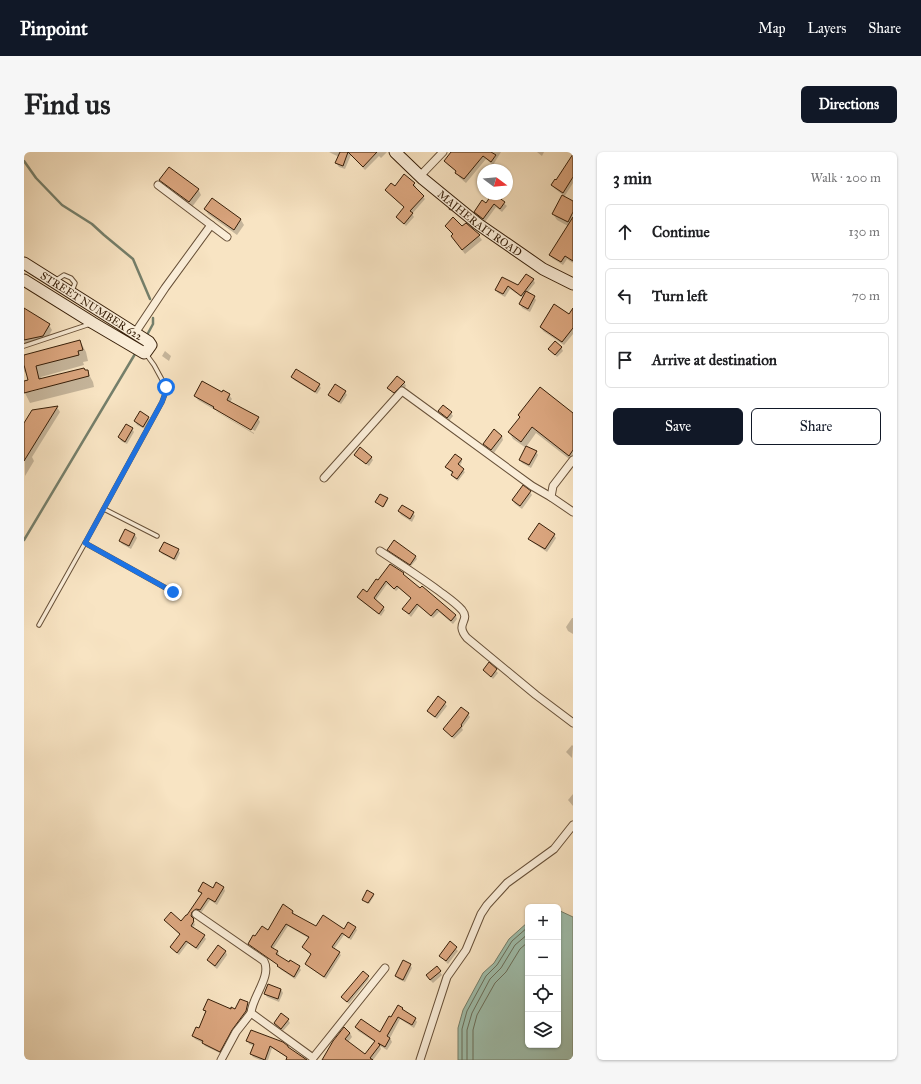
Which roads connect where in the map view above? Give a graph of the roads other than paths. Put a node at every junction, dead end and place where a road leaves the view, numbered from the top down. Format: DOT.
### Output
graph roads {
  1 [pos="395,152"];
  2 [pos="443,152"];
  3 [pos="420,176"];
  4 [pos="158,186"];
  5 [pos="211,225"];
  6 [pos="226,237"];
  7 [pos="24,263"];
  8 [pos="25,282"];
  9 [pos="573,284"];
  10 [pos="69,291"];
  11 [pos="58,302"];
  12 [pos="93,323"];
  13 [pos="134,333"];
  14 [pos="24,346"];
  15 [pos="145,353"];
  16 [pos="573,460"];
  17 [pos="324,478"];
  18 [pos="550,497"];
  19 [pos="104,509"];
  20 [pos="573,512"];
  21 [pos="157,536"];
  22 [pos="85,543"];
  23 [pos="380,551"];
  24 [pos="173,592"];
  25 [pos="38,625"];
  26 [pos="573,723"];
  27 [pos="573,825"];
  28 [pos="196,914"];
  29 [pos="386,968"];
  30 [pos="251,1013"];
  31 [pos="314,1059"];
  32 [pos="221,1060"];
  33 [pos="420,1060"];
  1 -- 3 [label="street, MAJHERAIT ROAD"];
  2 -- 3 [label="street"];
  3 -- 9 [label="street, MAJHERAIT ROAD"];
  4 -- 5 [label="street"];
  5 -- 6 [label="street"];
  5 -- 13 [label="street"];
  7 -- 10 [label="street, STREET NUMBER 622"];
  8 -- 11 [label="street, STREET NUMBER 622"];
  10 -- 11 [label="street"];
  10 -- 13 [label="street, STREET NUMBER 622"];
  11 -- 12 [label="street, STREET NUMBER 622"];
  12 -- 14 [label="lane"];
  12 -- 15 [label="street, STREET NUMBER 622"];
  13 -- 15 [label="street, STREET NUMBER 622"];
  15 -- 19 [label="lane"];
  16 -- 18 [label="street"];
  17 -- 18 [label="street"];
  18 -- 20 [label="street"];
  19 -- 21 [label="lane"];
  19 -- 22 [label="lane"];
  22 -- 24 [label="lane"];
  22 -- 25 [label="lane"];
  23 -- 26 [label="street"];
  27 -- 33 [label="street"];
  28 -- 30 [label="street"];
  29 -- 31 [label="street"];
  30 -- 31 [label="street"];
  30 -- 32 [label="street"];
}
